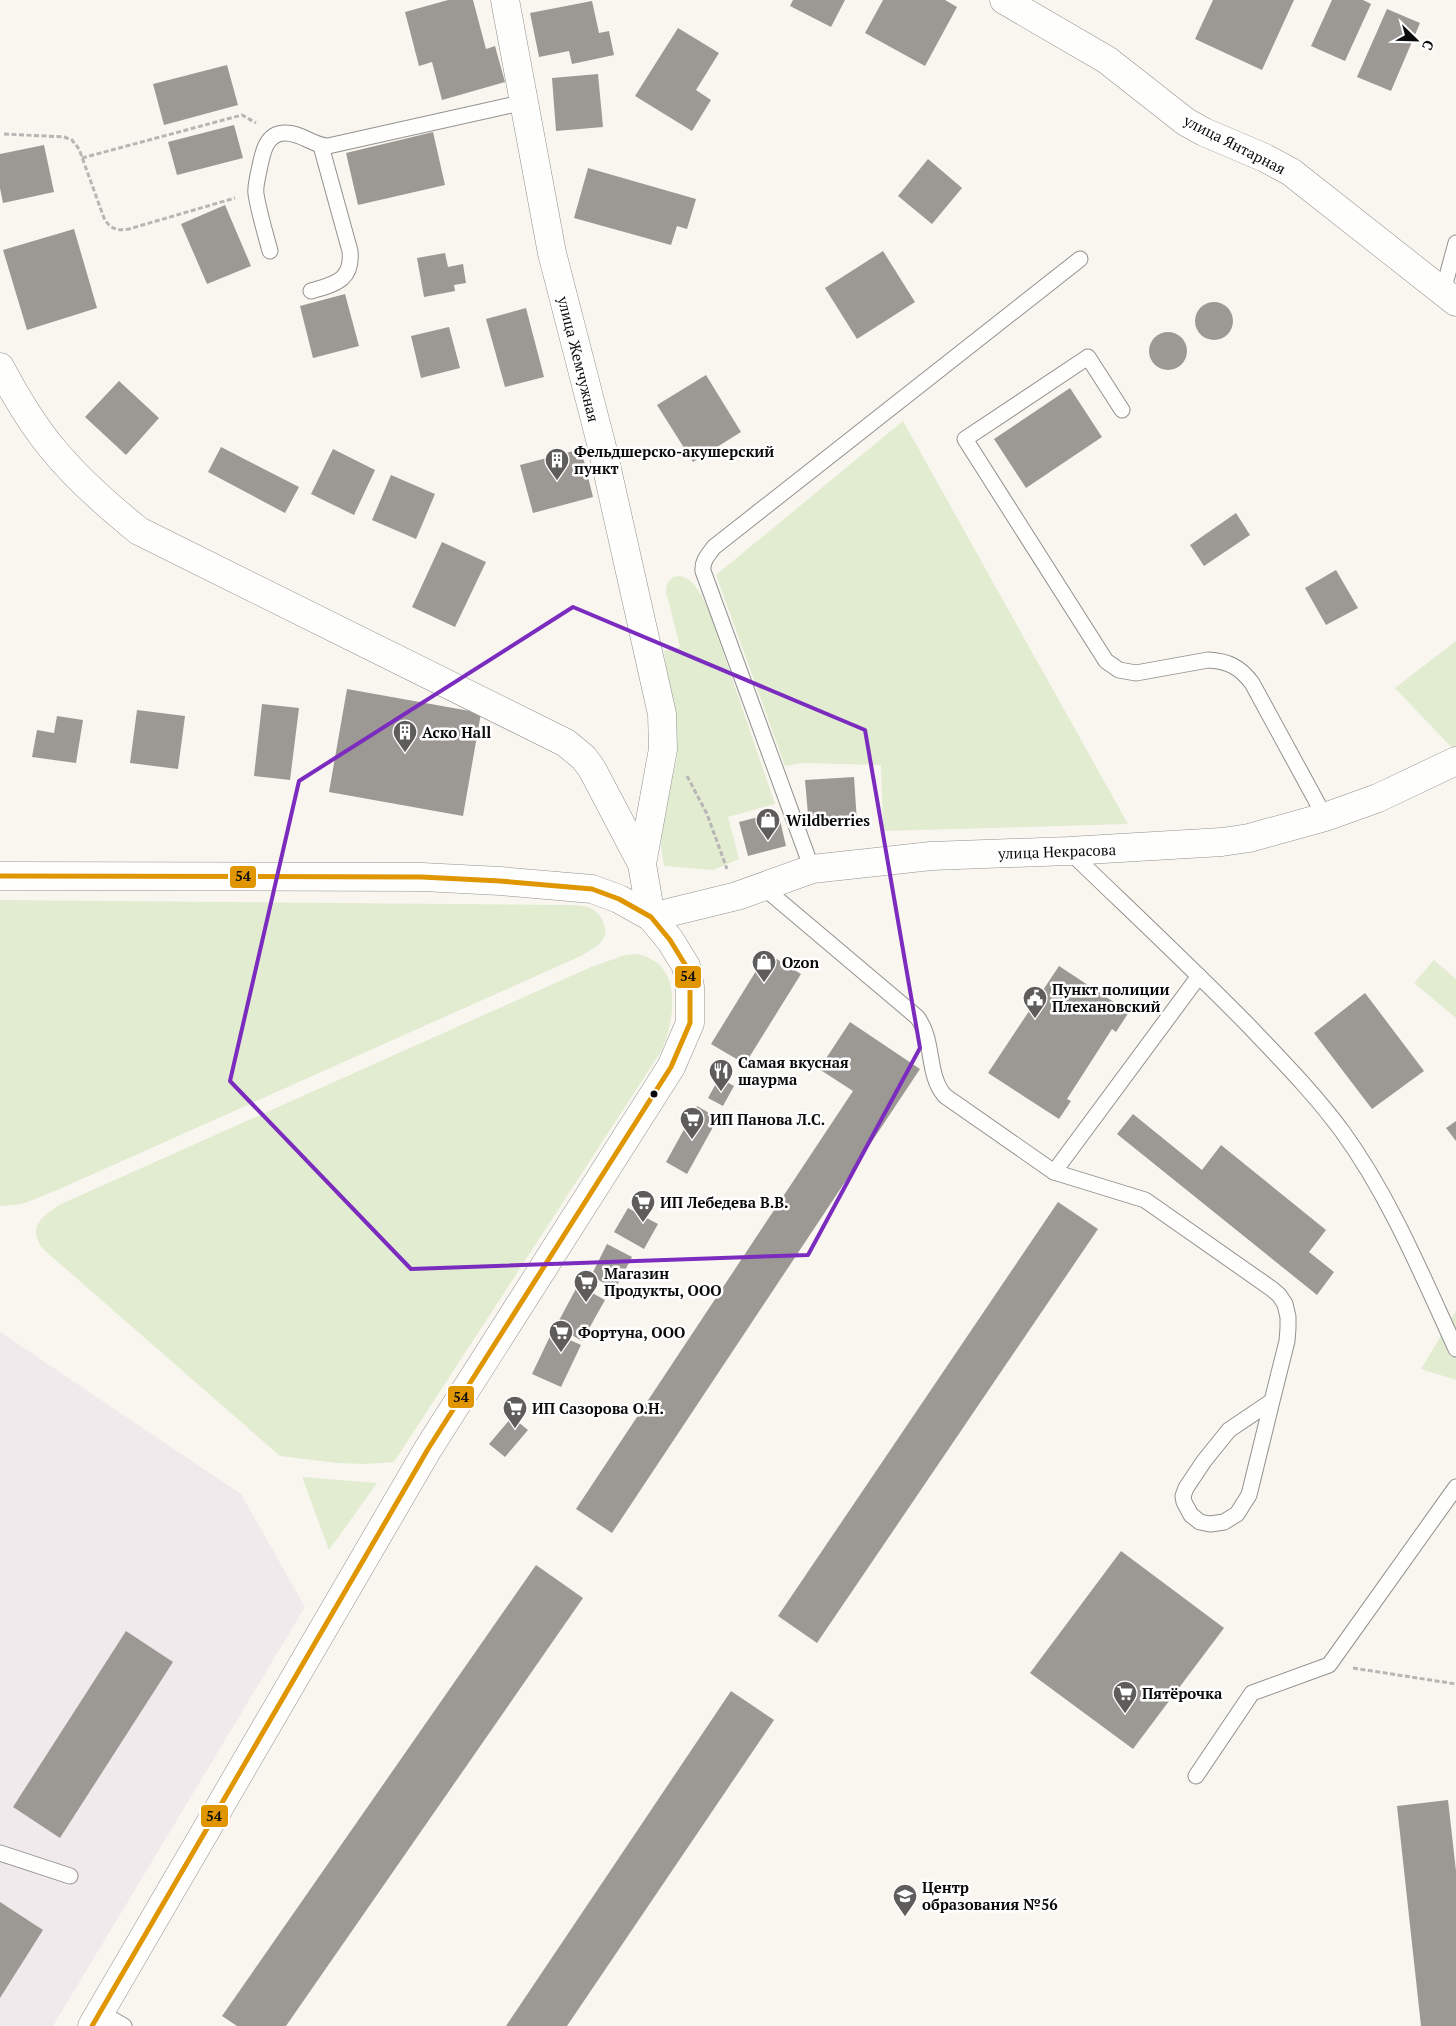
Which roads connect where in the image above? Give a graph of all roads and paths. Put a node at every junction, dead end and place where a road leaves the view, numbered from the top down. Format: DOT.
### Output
graph roads {
  1 [pos="505,0"];
  2 [pos="1004,0"];
  3 [pos="525,102"];
  4 [pos="4,134"];
  5 [pos="276,135"];
  6 [pos="321,146"];
  7 [pos="82,158"];
  8 [pos="255,192"];
  9 [pos="1456,243"];
  10 [pos="270,251"];
  11 [pos="1080,259"];
  12 [pos="311,291"];
  13 [pos="1449,296"];
  14 [pos="0,367"];
  15 [pos="1122,410"];
  16 [pos="1456,761"];
  17 [pos="686,774"];
  18 [pos="1325,817"];
  19 [pos="1069,851"];
  20 [pos="642,864"];
  21 [pos="812,869"];
  22 [pos="0,876"];
  23 [pos="763,887"];
  24 [pos="737,896"];
  25 [pos="651,917"];
  26 [pos="1198,976"];
  27 [pos="1054,1172"];
  28 [pos="1456,1349"];
  29 [pos="1272,1401"];
  30 [pos="1456,1487"];
  31 [pos="1329,1664"];
  32 [pos="1456,1684"];
  33 [pos="1196,1776"];
  34 [pos="0,1853"];
  35 [pos="70,1876"];
  36 [pos="96,2019"];
  37 [pos="124,2026"];
  1 -- 3 [label="street, улица Жемчужная"];
  2 -- 13 [label="street, улица Янтарная"];
  3 -- 6 [label="lane"];
  3 -- 20 [label="street, улица Жемчужная"];
  4 -- 7 [label="path"];
  5 -- 6 [label="lane"];
  5 -- 7 [label="path"];
  5 -- 8 [label="lane"];
  6 -- 12 [label="lane"];
  7 -- 8 [label="path"];
  8 -- 10 [label="lane"];
  9 -- 13 [label="lane"];
  11 -- 21 [label="lane"];
  14 -- 20 [label="street"];
  15 -- 18 [label="lane"];
  16 -- 18 [label="street, улица Некрасова"];
  17 -- 24 [label="path"];
  18 -- 19 [label="street, улица Некрасова"];
  19 -- 21 [label="street, улица Некрасова"];
  19 -- 26 [label="lane"];
  20 -- 25 [label="street"];
  21 -- 23 [label="street, улица Некрасова"];
  22 -- 25 [label="street"];
  23 -- 24 [label="street, улица Некрасова"];
  23 -- 27 [label="lane"];
  24 -- 25 [label="street, улица Некрасова"];
  25 -- 36 [label="street"];
  26 -- 27 [label="lane"];
  26 -- 28 [label="lane"];
  27 -- 29 [label="lane"];
  29 -- 29 [label="lane"];
  30 -- 31 [label="lane"];
  31 -- 32 [label="path"];
  31 -- 33 [label="lane"];
  34 -- 35 [label="lane"];
  36 -- 37 [label="lane"];
}
